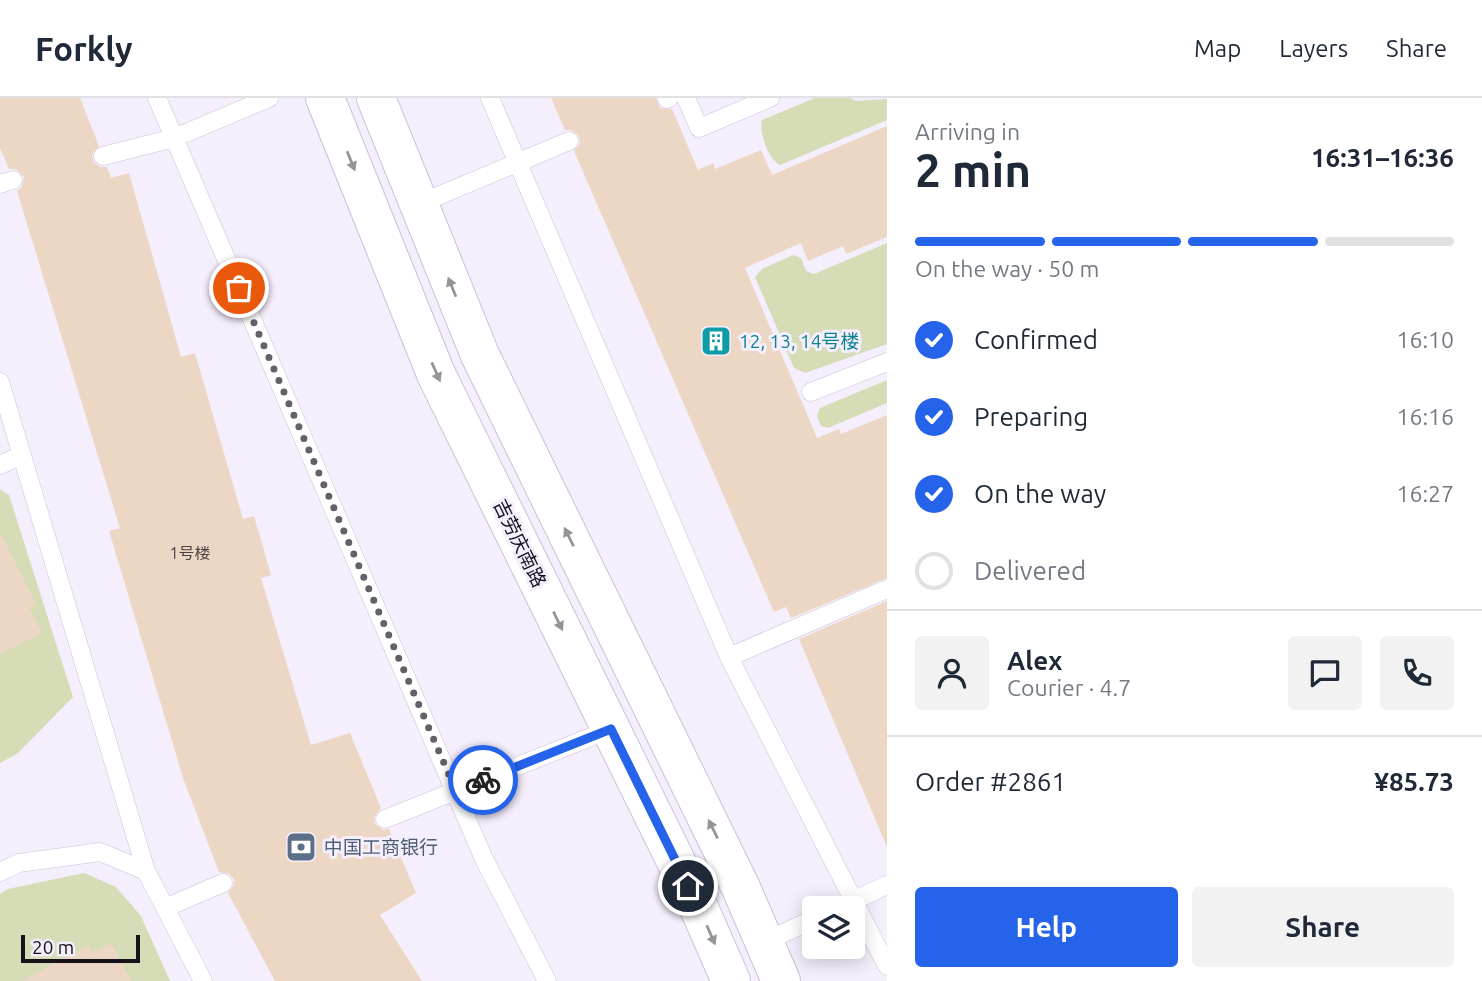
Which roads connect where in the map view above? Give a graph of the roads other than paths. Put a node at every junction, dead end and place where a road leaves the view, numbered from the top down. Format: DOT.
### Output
graph roads {
  1 [pos="158,98"];
  2 [pos="269,98"];
  3 [pos="325,98"];
  4 [pos="376,98"];
  5 [pos="490,98"];
  6 [pos="686,98"];
  7 [pos="770,98"];
  8 [pos="174,138"];
  9 [pos="569,141"];
  10 [pos="103,156"];
  11 [pos="518,162"];
  12 [pos="419,204"];
  13 [pos="887,362"];
  14 [pos="0,382"];
  15 [pos="811,392"];
  16 [pos="22,455"];
  17 [pos="0,466"];
  18 [pos="887,589"];
  19 [pos="729,657"];
  20 [pos="611,729"];
  21 [pos="456,791"];
  22 [pos="385,819"];
  23 [pos="146,871"];
  24 [pos="0,872"];
  25 [pos="223,883"];
  26 [pos="887,885"];
  27 [pos="842,896"];
  28 [pos="864,896"];
  29 [pos="165,908"];
  30 [pos="802,925"];
  31 [pos="865,933"];
  32 [pos="764,942"];
  33 [pos="887,965"];
  34 [pos="203,981"];
  35 [pos="547,981"];
  36 [pos="732,981"];
  37 [pos="781,981"];
  1 -- 8 [label="lane"];
  2 -- 8 [label="lane"];
  3 -- 20 [label="main road, 吉劳庆南路, one-way"];
  4 -- 12 [label="main road"];
  5 -- 11 [label="lane"];
  6 -- 7 [label="lane"];
  8 -- 10 [label="lane"];
  8 -- 21 [label="lane"];
  9 -- 11 [label="lane"];
  11 -- 12 [label="lane"];
  11 -- 19 [label="lane"];
  32 -- 12 [label="main road, one-way"];
  13 -- 15 [label="lane"];
  14 -- 16 [label="lane"];
  16 -- 17 [label="lane"];
  16 -- 23 [label="lane"];
  18 -- 19 [label="lane"];
  19 -- 27 [label="lane"];
  20 -- 21 [label="lane"];
  20 -- 36 [label="main road, 吉劳庆南路, one-way"];
  21 -- 22 [label="lane"];
  21 -- 35 [label="lane"];
  23 -- 24 [label="lane"];
  23 -- 29 [label="lane"];
  25 -- 29 [label="lane"];
  26 -- 28 [label="lane"];
  29 -- 34 [label="lane"];
  30 -- 32 [label="lane"];
  31 -- 33 [label="lane"];
  32 -- 37 [label="main road"];
}
